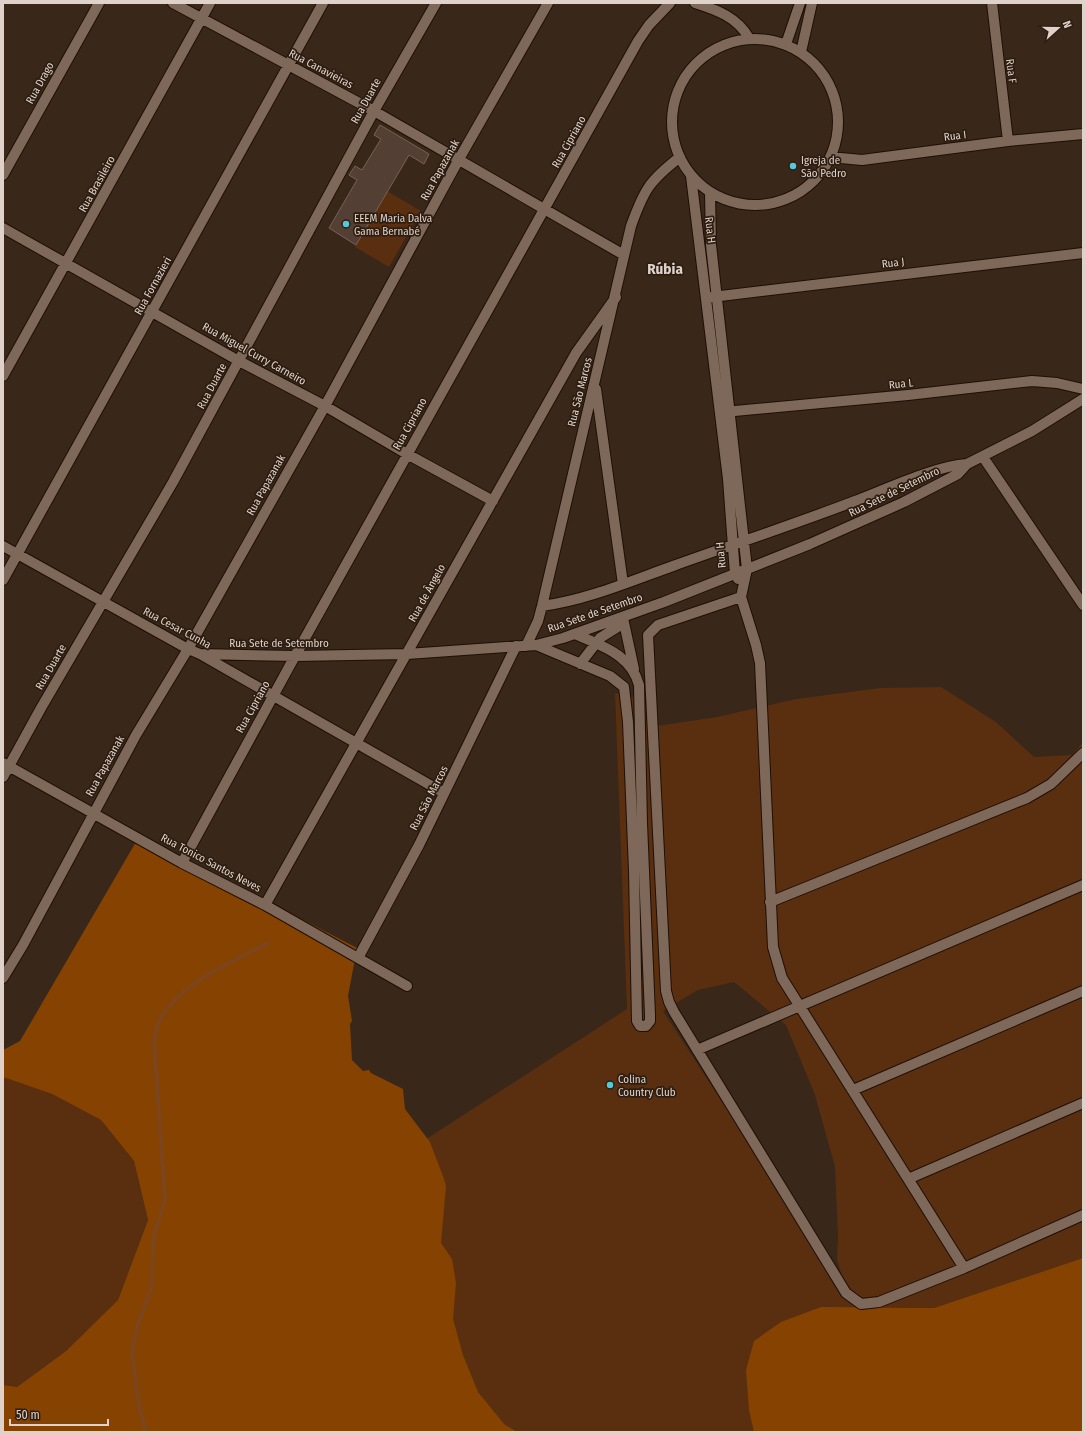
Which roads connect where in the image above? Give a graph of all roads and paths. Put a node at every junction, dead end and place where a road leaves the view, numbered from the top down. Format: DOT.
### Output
graph roads {
  1 [pos="99,3"];
  2 [pos="173,3"];
  3 [pos="210,3"];
  4 [pos="324,3"];
  5 [pos="436,3"];
  6 [pos="548,3"];
  7 [pos="670,3"];
  8 [pos="695,3"];
  9 [pos="800,3"];
  10 [pos="812,3"];
  11 [pos="992,3"];
  12 [pos="201,18"];
  13 [pos="749,38"];
  14 [pos="786,44"];
  15 [pos="800,52"];
  16 [pos="288,65"];
  17 [pos="374,111"];
  18 [pos="1083,134"];
  19 [pos="1008,142"];
  20 [pos="680,157"];
  21 [pos="830,157"];
  22 [pos="459,159"];
  23 [pos="3,175"];
  24 [pos="692,176"];
  25 [pos="710,193"];
  26 [pos="546,209"];
  27 [pos="3,228"];
  28 [pos="1083,253"];
  29 [pos="624,255"];
  30 [pos="67,263"];
  31 [pos="616,297"];
  32 [pos="712,297"];
  33 [pos="153,312"];
  34 [pos="239,360"];
  35 [pos="3,376"];
  36 [pos="596,383"];
  37 [pos="1083,389"];
  38 [pos="1083,399"];
  39 [pos="325,406"];
  40 [pos="725,412"];
  41 [pos="407,454"];
  42 [pos="983,456"];
  43 [pos="967,464"];
  44 [pos="493,501"];
  45 [pos="744,540"];
  46 [pos="732,545"];
  47 [pos="3,546"];
  48 [pos="17,554"];
  49 [pos="747,569"];
  50 [pos="735,574"];
  51 [pos="3,580"];
  52 [pos="622,584"];
  53 [pos="742,585"];
  54 [pos="741,597"];
  55 [pos="103,602"];
  56 [pos="1083,605"];
  57 [pos="542,606"];
  58 [pos="624,620"];
  59 [pos="575,634"];
  60 [pos="595,643"];
  61 [pos="516,646"];
  62 [pos="531,646"];
  63 [pos="188,649"];
  64 [pos="200,654"];
  65 [pos="407,654"];
  66 [pos="295,656"];
  67 [pos="580,664"];
  68 [pos="634,672"];
  69 [pos="274,695"];
  70 [pos="357,744"];
  71 [pos="1083,753"];
  72 [pos="6,764"];
  73 [pos="3,777"];
  74 [pos="444,793"];
  75 [pos="93,812"];
  76 [pos="182,863"];
  77 [pos="1083,884"];
  78 [pos="770,902"];
  79 [pos="265,905"];
  80 [pos="358,958"];
  81 [pos="3,978"];
  82 [pos="407,986"];
  83 [pos="1083,991"];
  84 [pos="801,1007"];
  85 [pos="697,1050"];
  86 [pos="852,1090"];
  87 [pos="1083,1103"];
  88 [pos="908,1179"];
  89 [pos="1083,1215"];
  90 [pos="964,1268"];
  1 -- 23 [label="street, Rua Drago"];
  2 -- 12 [label="street, Rua Canavieiras"];
  3 -- 12 [label="street, Rua Brasileiro"];
  4 -- 16 [label="street, Rua Fornazieri"];
  5 -- 17 [label="street, Rua Duarte"];
  6 -- 22 [label="street, Rua Papazanak"];
  7 -- 26 [label="street, Rua Cipriano"];
  8 -- 13 [label="street"];
  9 -- 14 [label="street"];
  10 -- 15 [label="street"];
  11 -- 19 [label="street, Rua F"];
  12 -- 16 [label="street, Rua Canavieiras"];
  12 -- 30 [label="street, Rua Brasileiro"];
  13 -- 14 [label="street"];
  13 -- 20 [label="street"];
  14 -- 15 [label="street"];
  15 -- 21 [label="street"];
  16 -- 17 [label="street, Rua Canavieiras"];
  16 -- 33 [label="street, Rua Fornazieri"];
  17 -- 22 [label="street, Rua Canavieiras"];
  17 -- 34 [label="street, Rua Duarte"];
  18 -- 19 [label="street, Rua I"];
  19 -- 21 [label="street, Rua I"];
  20 -- 24 [label="street"];
  20 -- 29 [label="street, Rua São Marcos"];
  21 -- 25 [label="street"];
  22 -- 26 [label="street, Rua Canavieiras"];
  22 -- 39 [label="street, Rua Papazanak"];
  24 -- 25 [label="street"];
  24 -- 32 [label="street, Rua H"];
  25 -- 32 [label="street, Rua H"];
  26 -- 29 [label="street, Rua Canavieiras"];
  26 -- 41 [label="street, Rua Cipriano"];
  27 -- 30 [label="street, Rua Miguel Curry Carneiro"];
  28 -- 32 [label="street, Rua J"];
  29 -- 31 [label="street, Rua São Marcos"];
  30 -- 33 [label="street, Rua Miguel Curry Carneiro"];
  30 -- 35 [label="street, Rua Brasileiro"];
  31 -- 36 [label="street, Rua São Marcos"];
  31 -- 44 [label="street, Rua de Ângelo"];
  32 -- 40 [label="street, Rua H"];
  33 -- 34 [label="street, Rua Miguel Curry Carneiro"];
  33 -- 48 [label="street, Rua Fornazieri"];
  34 -- 39 [label="street, Rua Miguel Curry Carneiro"];
  34 -- 55 [label="street, Rua Duarte"];
  36 -- 52 [label="street"];
  36 -- 57 [label="street, Rua São Marcos"];
  37 -- 40 [label="street, Rua L"];
  38 -- 42 [label="street, Rua Sete de Setembro"];
  39 -- 41 [label="street, Rua Miguel Curry Carneiro"];
  39 -- 63 [label="street, Rua Papazanak"];
  40 -- 45 [label="street, Rua H"];
  40 -- 46 [label="street, Rua H"];
  41 -- 44 [label="street, Rua Miguel Curry Carneiro"];
  41 -- 66 [label="street, Rua Cipriano"];
  42 -- 43 [label="street, Rua Sete de Setembro"];
  42 -- 56 [label="street"];
  43 -- 45 [label="street, Rua Sete de Setembro"];
  43 -- 49 [label="street, Rua Sete de Setembro"];
  44 -- 65 [label="street, Rua de Ângelo"];
  45 -- 46 [label="street, Rua Sete de Setembro"];
  45 -- 49 [label="street, Rua H"];
  46 -- 50 [label="street, Rua H"];
  46 -- 52 [label="street, Rua Sete de Setembro"];
  47 -- 48 [label="street, Rua Cesar Cunha"];
  48 -- 51 [label="street, Rua Fornazieri"];
  48 -- 55 [label="street, Rua Cesar Cunha"];
  49 -- 50 [label="street, Rua Sete de Setembro"];
  49 -- 53 [label="street, Rua H"];
  50 -- 53 [label="street, Rua H"];
  50 -- 58 [label="street, Rua Sete de Setembro"];
  52 -- 57 [label="street, Rua Sete de Setembro"];
  53 -- 54 [label="street"];
  54 -- 78 [label="street"];
  54 -- 85 [label="street"];
  55 -- 63 [label="street, Rua Cesar Cunha"];
  55 -- 72 [label="street, Rua Duarte"];
  57 -- 62 [label="street, Rua São Marcos"];
  58 -- 59 [label="street, Rua Sete de Setembro"];
  58 -- 60 [label="street"];
  58 -- 68 [label="street"];
  59 -- 60 [label="street"];
  59 -- 62 [label="street, Rua Sete de Setembro"];
  60 -- 67 [label="street"];
  60 -- 68 [label="street"];
  61 -- 62 [label="street, Rua Sete de Setembro"];
  61 -- 65 [label="street, Rua Sete de Setembro"];
  61 -- 74 [label="street, Rua São Marcos"];
  62 -- 67 [label="street"];
  63 -- 64 [label="street, Rua Cesar Cunha"];
  63 -- 75 [label="street, Rua Papazanak"];
  64 -- 66 [label="street, Rua Sete de Setembro"];
  64 -- 69 [label="street, Rua Cesar Cunha"];
  65 -- 66 [label="street, Rua Sete de Setembro"];
  65 -- 70 [label="street, Rua de Ângelo"];
  66 -- 69 [label="street, Rua Cipriano"];
  67 -- 68 [label="street"];
  69 -- 70 [label="street, Rua Cesar Cunha"];
  69 -- 76 [label="street, Rua Cipriano"];
  70 -- 74 [label="street, Rua Cesar Cunha"];
  70 -- 79 [label="street, Rua de Ângelo"];
  71 -- 78 [label="street"];
  72 -- 73 [label="street, Rua Duarte"];
  72 -- 75 [label="street, Rua Tonico Santos Neves"];
  74 -- 80 [label="street, Rua São Marcos"];
  75 -- 76 [label="street, Rua Tonico Santos Neves"];
  75 -- 81 [label="street, Rua Papazanak"];
  76 -- 79 [label="street, Rua Tonico Santos Neves"];
  77 -- 84 [label="street"];
  78 -- 84 [label="street"];
  79 -- 80 [label="street, Rua Tonico Santos Neves"];
  80 -- 82 [label="street, Rua Tonico Santos Neves"];
  83 -- 86 [label="street"];
  84 -- 85 [label="street"];
  84 -- 86 [label="street"];
  85 -- 90 [label="street"];
  86 -- 88 [label="street"];
  87 -- 88 [label="street"];
  88 -- 90 [label="street"];
  89 -- 90 [label="street"];
}
